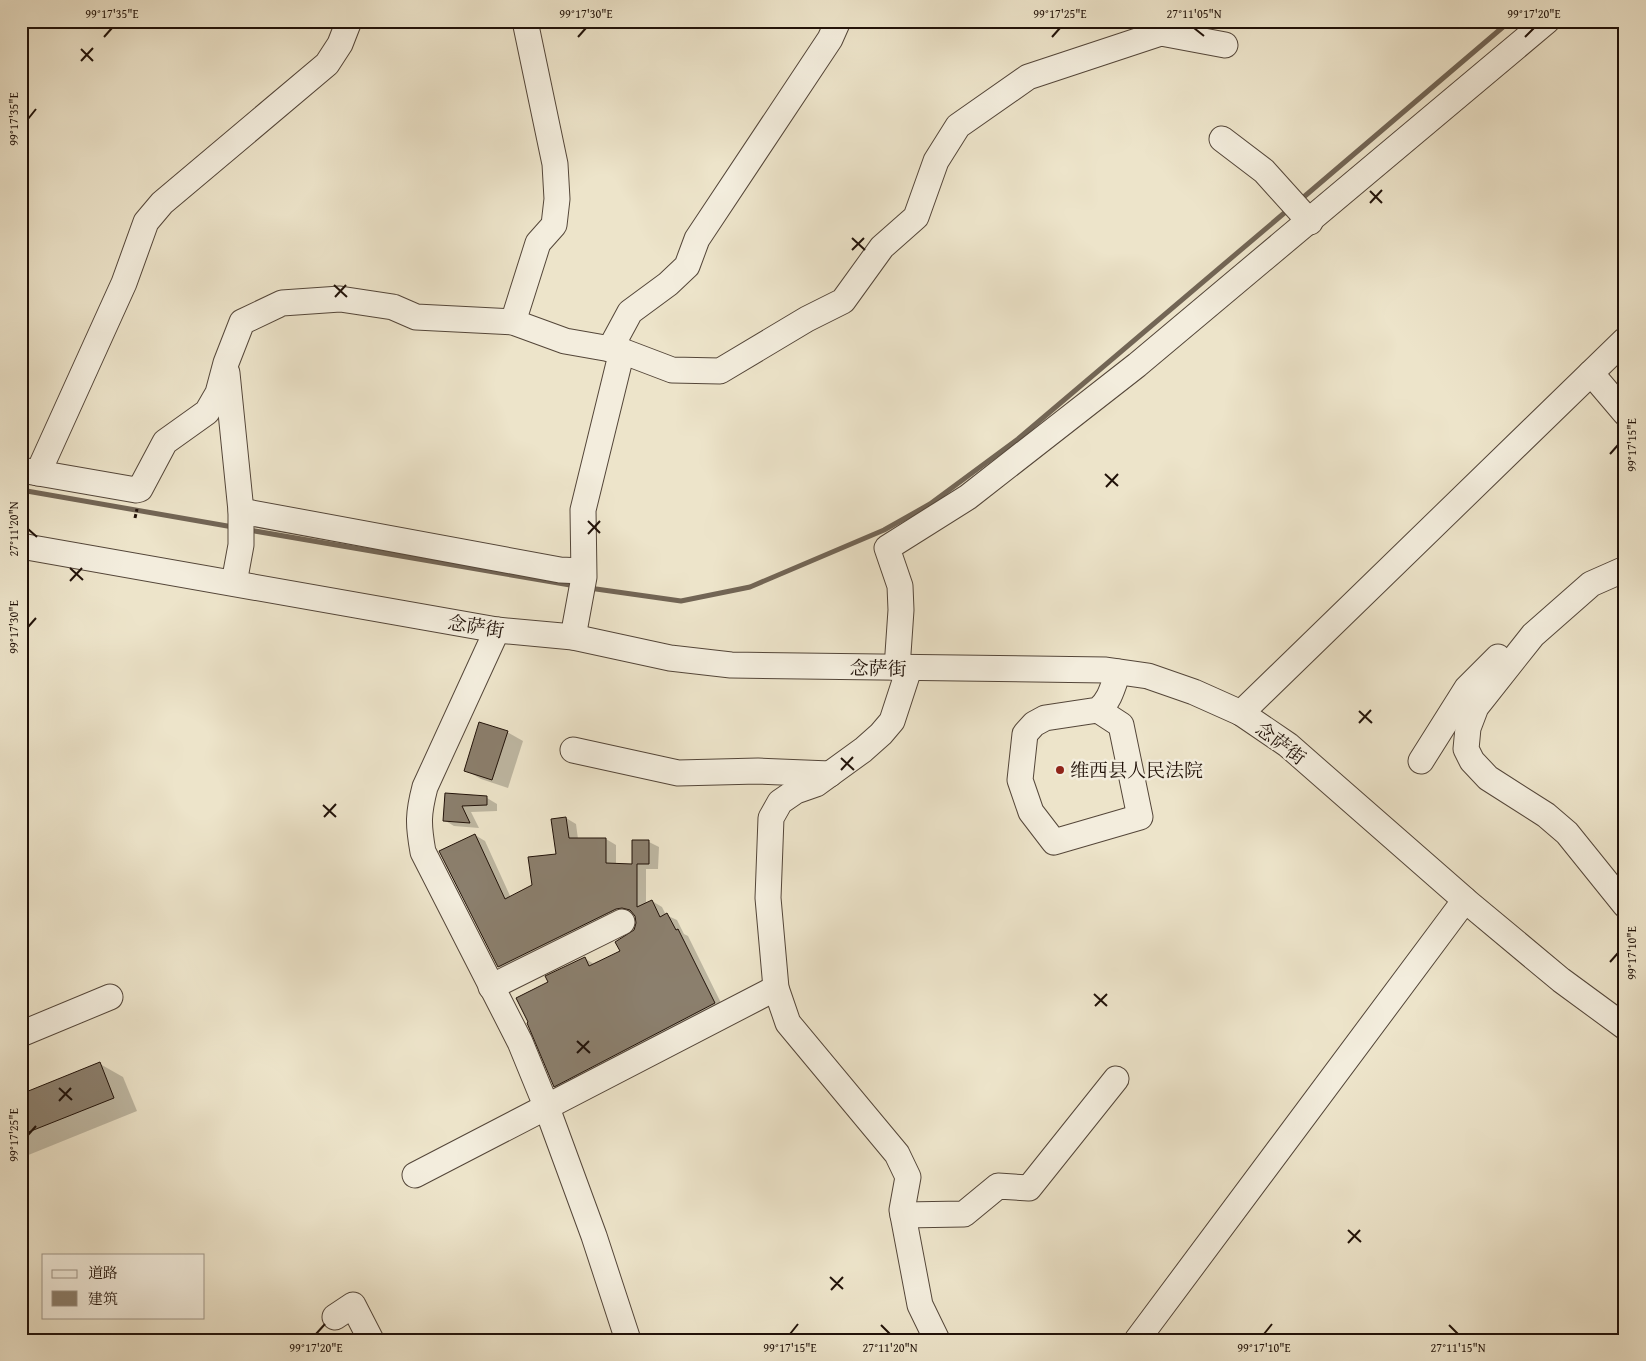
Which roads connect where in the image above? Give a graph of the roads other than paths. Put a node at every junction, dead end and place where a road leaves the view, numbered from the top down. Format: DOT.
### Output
graph roads {
  1 [pos="349,21"];
  2 [pos="525,21"];
  3 [pos="838,21"];
  4 [pos="1547,21"];
  5 [pos="1163,27"];
  6 [pos="1225,45"];
  7 [pos="1222,139"];
  8 [pos="1310,222"];
  9 [pos="513,322"];
  10 [pos="1625,340"];
  11 [pos="616,350"];
  12 [pos="226,363"];
  13 [pos="1591,373"];
  14 [pos="1625,413"];
  15 [pos="30,472"];
  16 [pos="241,515"];
  17 [pos="21,546"];
  18 [pos="1625,554"];
  19 [pos="1625,569"];
  20 [pos="582,582"];
  21 [pos="234,584"];
  22 [pos="498,630"];
  23 [pos="573,637"];
  24 [pos="903,669"];
  25 [pos="1118,672"];
  26 [pos="1098,710"];
  27 [pos="1241,713"];
  28 [pos="574,750"];
  29 [pos="1421,761"];
  30 [pos="830,774"];
  31 [pos="1465,900"];
  32 [pos="1625,905"];
  33 [pos="622,922"];
  34 [pos="491,987"];
  35 [pos="776,988"];
  36 [pos="110,997"];
  37 [pos="1625,1027"];
  38 [pos="21,1034"];
  39 [pos="1116,1079"];
  40 [pos="547,1108"];
  41 [pos="415,1175"];
  42 [pos="902,1215"];
  43 [pos="335,1317"];
  44 [pos="371,1340"];
  45 [pos="628,1340"];
  46 [pos="937,1340"];
  47 [pos="1136,1340"];
  1 -- 15 [label="street"];
  2 -- 9 [label="street"];
  3 -- 11 [label="street"];
  4 -- 8 [label="street"];
  5 -- 6 [label="street"];
  5 -- 11 [label="street"];
  7 -- 8 [label="street"];
  8 -- 24 [label="street"];
  9 -- 11 [label="street"];
  9 -- 12 [label="street"];
  10 -- 13 [label="street"];
  11 -- 20 [label="street"];
  12 -- 15 [label="street"];
  12 -- 16 [label="street"];
  13 -- 14 [label="street"];
  13 -- 27 [label="street"];
  16 -- 20 [label="street"];
  16 -- 21 [label="street"];
  17 -- 21 [label="street, 念萨街"];
  18 -- 29 [label="street"];
  19 -- 32 [label="street"];
  20 -- 23 [label="street"];
  21 -- 22 [label="street, 念萨街"];
  22 -- 23 [label="street, 念萨街"];
  22 -- 34 [label="street"];
  23 -- 24 [label="street, 念萨街"];
  24 -- 25 [label="street, 念萨街"];
  24 -- 30 [label="street"];
  25 -- 26 [label="street"];
  25 -- 27 [label="street, 念萨街"];
  26 -- 26 [label="street"];
  27 -- 31 [label="street, 念萨街"];
  28 -- 30 [label="street"];
  30 -- 35 [label="street"];
  31 -- 37 [label="street, 念萨街"];
  31 -- 47 [label="street"];
  33 -- 34 [label="street"];
  34 -- 40 [label="street"];
  35 -- 40 [label="street"];
  35 -- 42 [label="street"];
  36 -- 38 [label="street"];
  39 -- 42 [label="street"];
  40 -- 41 [label="street"];
  40 -- 45 [label="street"];
  42 -- 46 [label="street"];
  43 -- 44 [label="street"];
}
